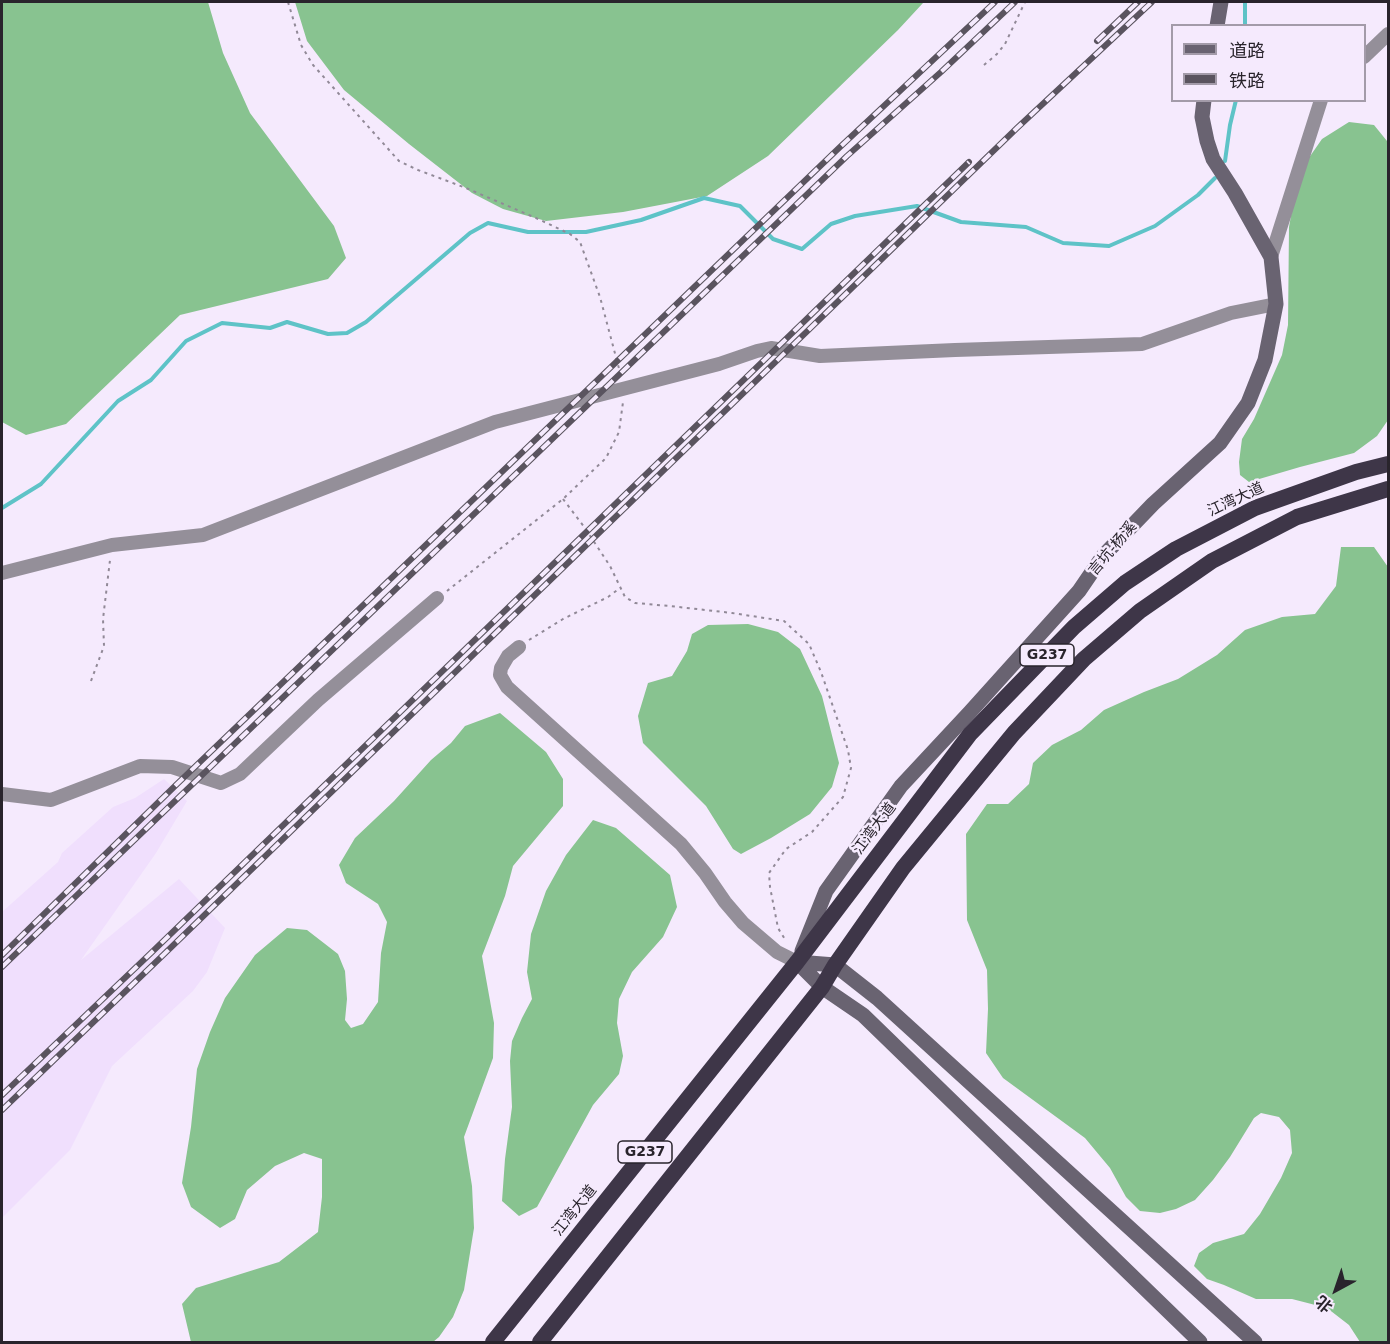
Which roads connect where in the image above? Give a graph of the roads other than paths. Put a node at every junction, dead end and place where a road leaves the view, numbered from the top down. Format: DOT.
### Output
graph roads {
  1 [pos="1221,2"];
  2 [pos="1218,24"];
  3 [pos="1389,34"];
  4 [pos="1366,56"];
  5 [pos="1204,102"];
  6 [pos="1320,102"];
  7 [pos="1271,257"];
  8 [pos="1276,304"];
  9 [pos="1389,464"];
  10 [pos="1389,489"];
  11 [pos="2,573"];
  12 [pos="437,598"];
  13 [pos="519,647"];
  14 [pos="2,794"];
  15 [pos="797,962"];
  16 [pos="835,965"];
  17 [pos="822,987"];
  18 [pos="493,1342"];
  19 [pos="540,1342"];
  20 [pos="1200,1342"];
  21 [pos="1255,1342"];
  1 -- 2 [label="main road"];
  3 -- 4 [label="street"];
  5 -- 7 [label="main road, 言坑-杨溪"];
  6 -- 7 [label="street"];
  7 -- 8 [label="main road, 言坑-杨溪"];
  8 -- 11 [label="street"];
  8 -- 15 [label="main road, 言坑-杨溪"];
  9 -- 15 [label="highway, 江湾大道 / G237"];
  10 -- 16 [label="highway, G237"];
  12 -- 14 [label="street"];
  13 -- 15 [label="street"];
  15 -- 16 [label="main road"];
  15 -- 17 [label="main road"];
  15 -- 18 [label="highway, 江湾大道 / G237"];
  16 -- 17 [label="highway, G237"];
  16 -- 21 [label="main road"];
  17 -- 19 [label="highway, G237"];
  17 -- 20 [label="main road"];
}
